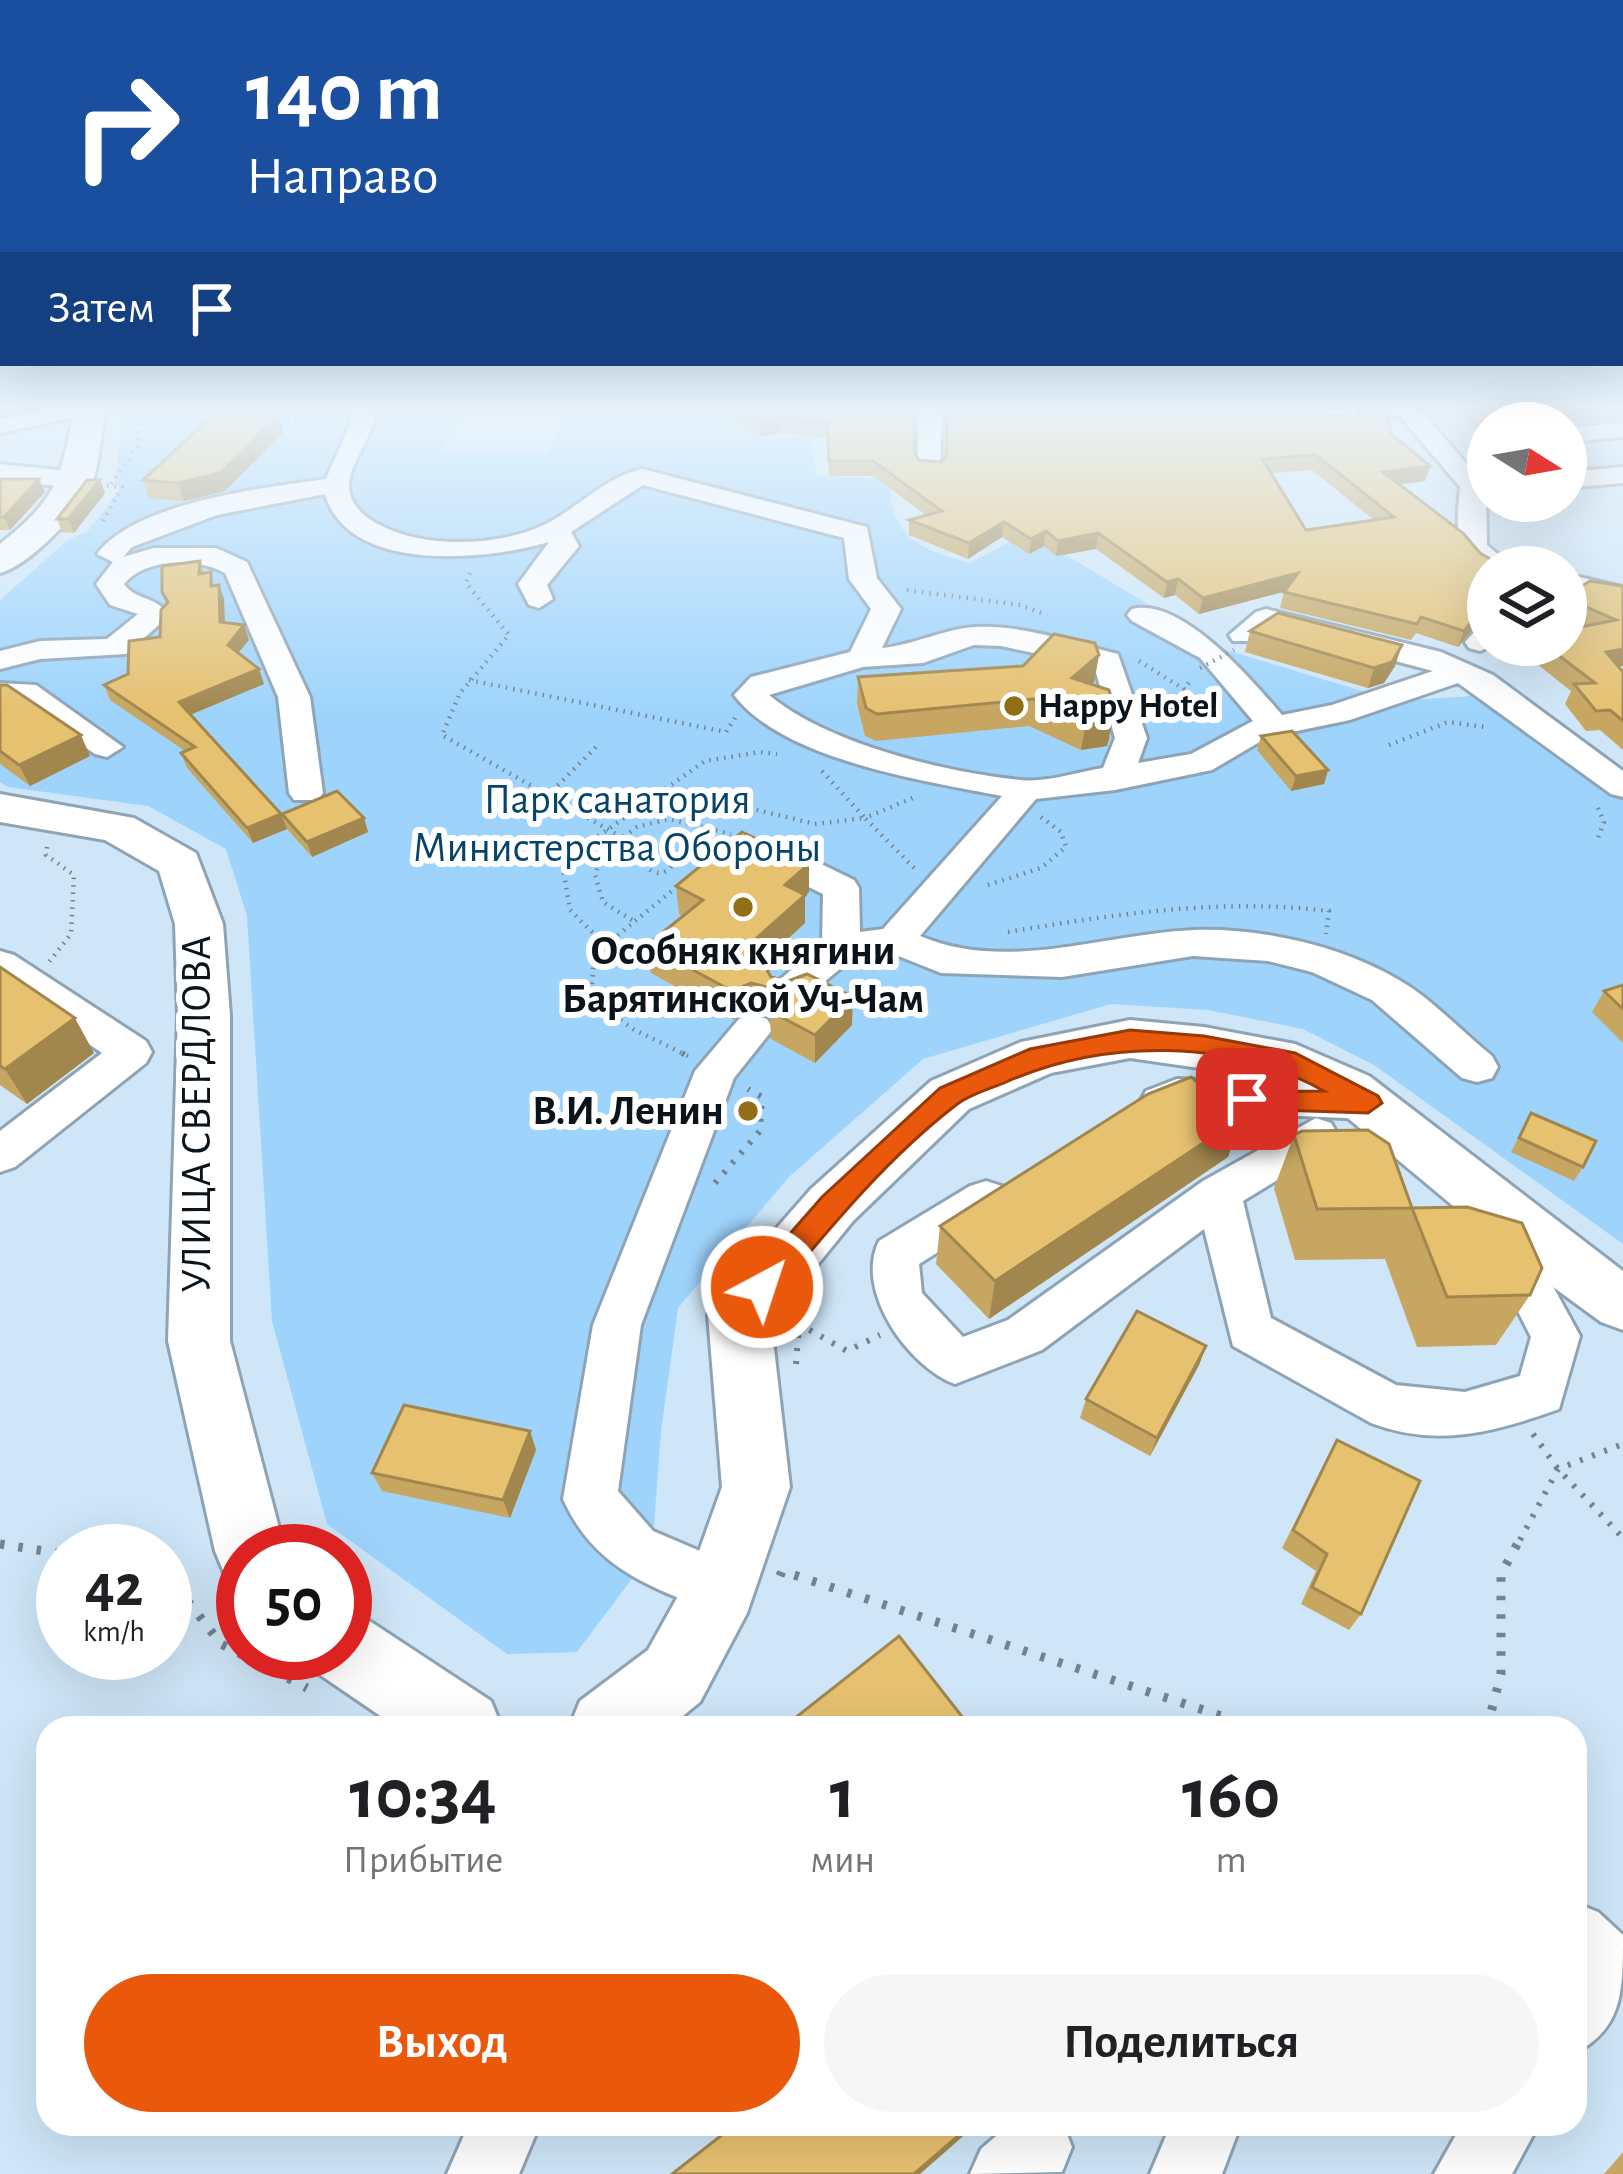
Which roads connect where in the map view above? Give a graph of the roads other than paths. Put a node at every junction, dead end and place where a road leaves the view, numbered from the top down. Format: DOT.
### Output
graph roads {
  1 [pos="59,510"];
  2 [pos="205,510"];
  3 [pos="344,510"];
  4 [pos="584,510"];
  5 [pos="775,510"];
  6 [pos="556,530"];
  7 [pos="154,556"];
  8 [pos="0,562"];
  9 [pos="1587,588"];
  10 [pos="1623,596"];
  11 [pos="539,599"];
  12 [pos="1142,615"];
  13 [pos="1239,643"];
  14 [pos="862,658"];
  15 [pos="0,660"];
  16 [pos="1459,672"];
  17 [pos="0,692"];
  18 [pos="1274,725"];
  19 [pos="107,747"];
  20 [pos="1114,780"];
  21 [pos="1623,788"];
  22 [pos="306,793"];
  23 [pos="1022,796"];
  24 [pos="24,820"];
  25 [pos="731,844"];
  26 [pos="896,940"];
  27 [pos="841,948"];
  28 [pos="16,974"];
  29 [pos="787,991"];
  30 [pos="753,1029"];
  31 [pos="1477,1067"];
  32 [pos="1337,1113"];
  33 [pos="1124,1117"];
  34 [pos="0,1155"];
  35 [pos="1358,1163"];
  36 [pos="1029,1172"];
  37 [pos="1219,1194"];
  38 [pos="1448,1238"];
  39 [pos="1623,1304"];
  40 [pos="243,1524"];
  41 [pos="747,1589"];
  42 [pos="353,1680"];
  43 [pos="436,1716"];
  44 [pos="622,1716"];
  45 [pos="500,2136"];
  46 [pos="1201,2136"];
  47 [pos="1496,2136"];
  48 [pos="483,2174"];
  49 [pos="1186,2174"];
  50 [pos="1469,2174"];
  1 -- 8 [label="main road"];
  2 -- 7 [label="street"];
  3 -- 6 [label="street"];
  4 -- 6 [label="street"];
  5 -- 14 [label="street"];
  6 -- 11 [label="street"];
  7 -- 15 [label="street"];
  7 -- 22 [label="street"];
  9 -- 10 [label="street"];
  12 -- 18 [label="street"];
  13 -- 16 [label="street"];
  14 -- 20 [label="street"];
  14 -- 23 [label="street"];
  16 -- 18 [label="street"];
  16 -- 21 [label="street"];
  17 -- 19 [label="street"];
  18 -- 20 [label="street"];
  20 -- 23 [label="street"];
  23 -- 26 [label="street"];
  24 -- 40 [label="main road, УЛИЦА СВЕРДЛОВА"];
  25 -- 27 [label="street"];
  26 -- 27 [label="street"];
  26 -- 31 [label="street"];
  27 -- 29 [label="street"];
  28 -- 34 [label="street"];
  30 -- 41 [label="street"];
  32 -- 33 [label="street"];
  32 -- 35 [label="street"];
  32 -- 37 [label="street"];
  32 -- 39 [label="main road"];
  32 -- 41 [label="main road"];
  36 -- 37 [label="street"];
  37 -- 38 [label="street"];
  41 -- 44 [label="main road"];
  42 -- 43 [label="main road"];
  45 -- 48 [label="street"];
  46 -- 49 [label="street"];
  47 -- 50 [label="street"];
}
